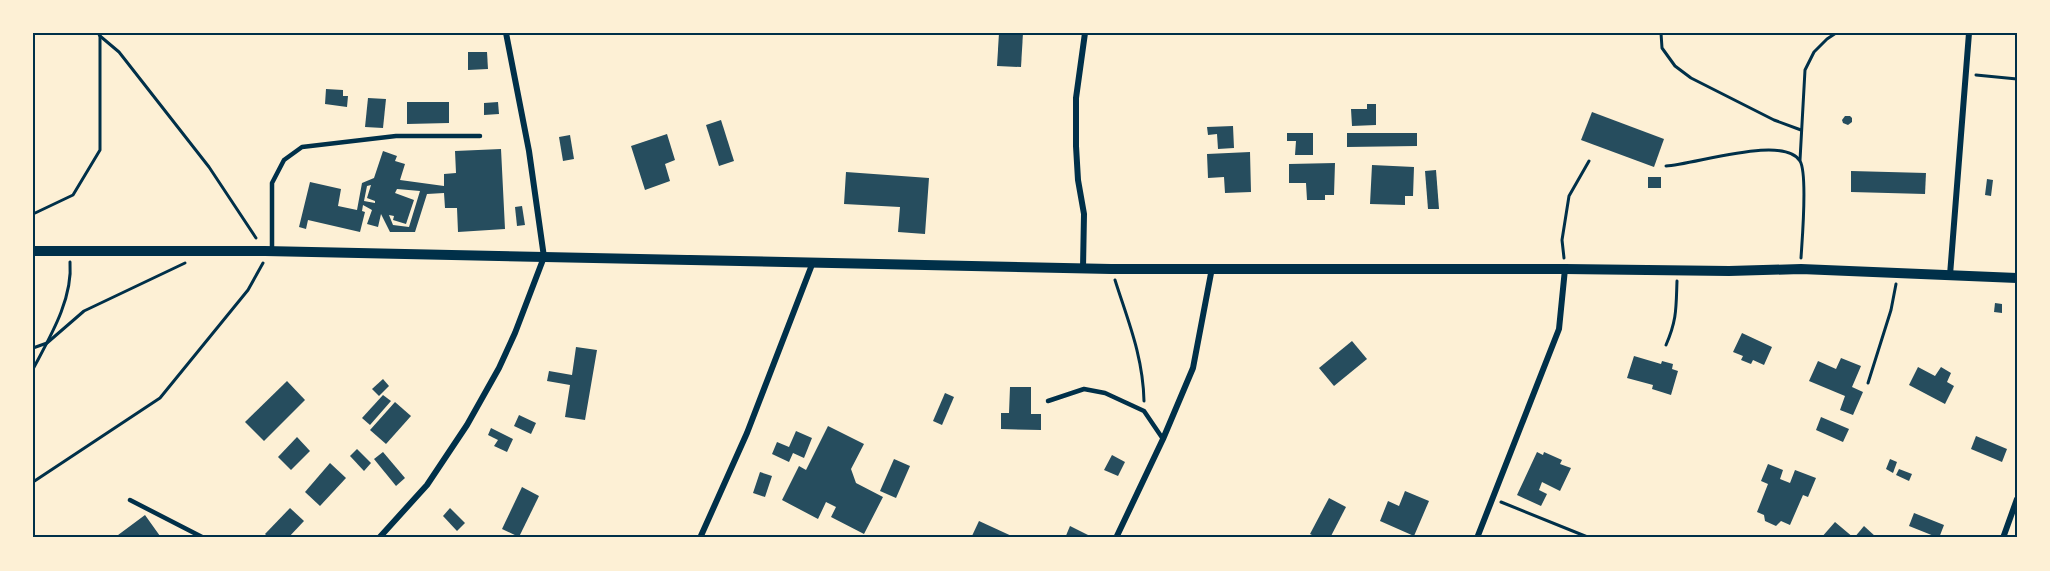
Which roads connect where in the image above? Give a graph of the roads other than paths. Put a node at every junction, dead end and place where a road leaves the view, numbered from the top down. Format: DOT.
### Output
graph roads {
  1 [pos="506,33"];
  2 [pos="1085,33"];
  3 [pos="1969,33"];
  4 [pos="480,136"];
  5 [pos="33,252"];
  6 [pos="269,252"];
  7 [pos="544,257"];
  8 [pos="813,262"];
  9 [pos="1083,268"];
  10 [pos="1212,268"];
  11 [pos="1565,269"];
  12 [pos="1950,276"];
  13 [pos="2017,278"];
  14 [pos="1048,401"];
  15 [pos="1163,439"];
  16 [pos="2017,499"];
  17 [pos="130,500"];
  18 [pos="204,538"];
  19 [pos="379,538"];
  20 [pos="700,538"];
  21 [pos="1116,538"];
  22 [pos="1477,538"];
  23 [pos="2003,538"];
  1 -- 7 [label="street"];
  2 -- 9 [label="street"];
  3 -- 12 [label="street"];
  4 -- 6 [label="lane"];
  5 -- 6 [label="street"];
  6 -- 7 [label="street"];
  7 -- 8 [label="street"];
  7 -- 19 [label="street"];
  8 -- 9 [label="street"];
  8 -- 20 [label="street"];
  9 -- 10 [label="street"];
  10 -- 11 [label="street"];
  10 -- 15 [label="street"];
  11 -- 12 [label="street"];
  11 -- 22 [label="street"];
  12 -- 13 [label="street"];
  14 -- 15 [label="lane"];
  15 -- 21 [label="street"];
  16 -- 23 [label="street"];
  17 -- 18 [label="lane"];
}
